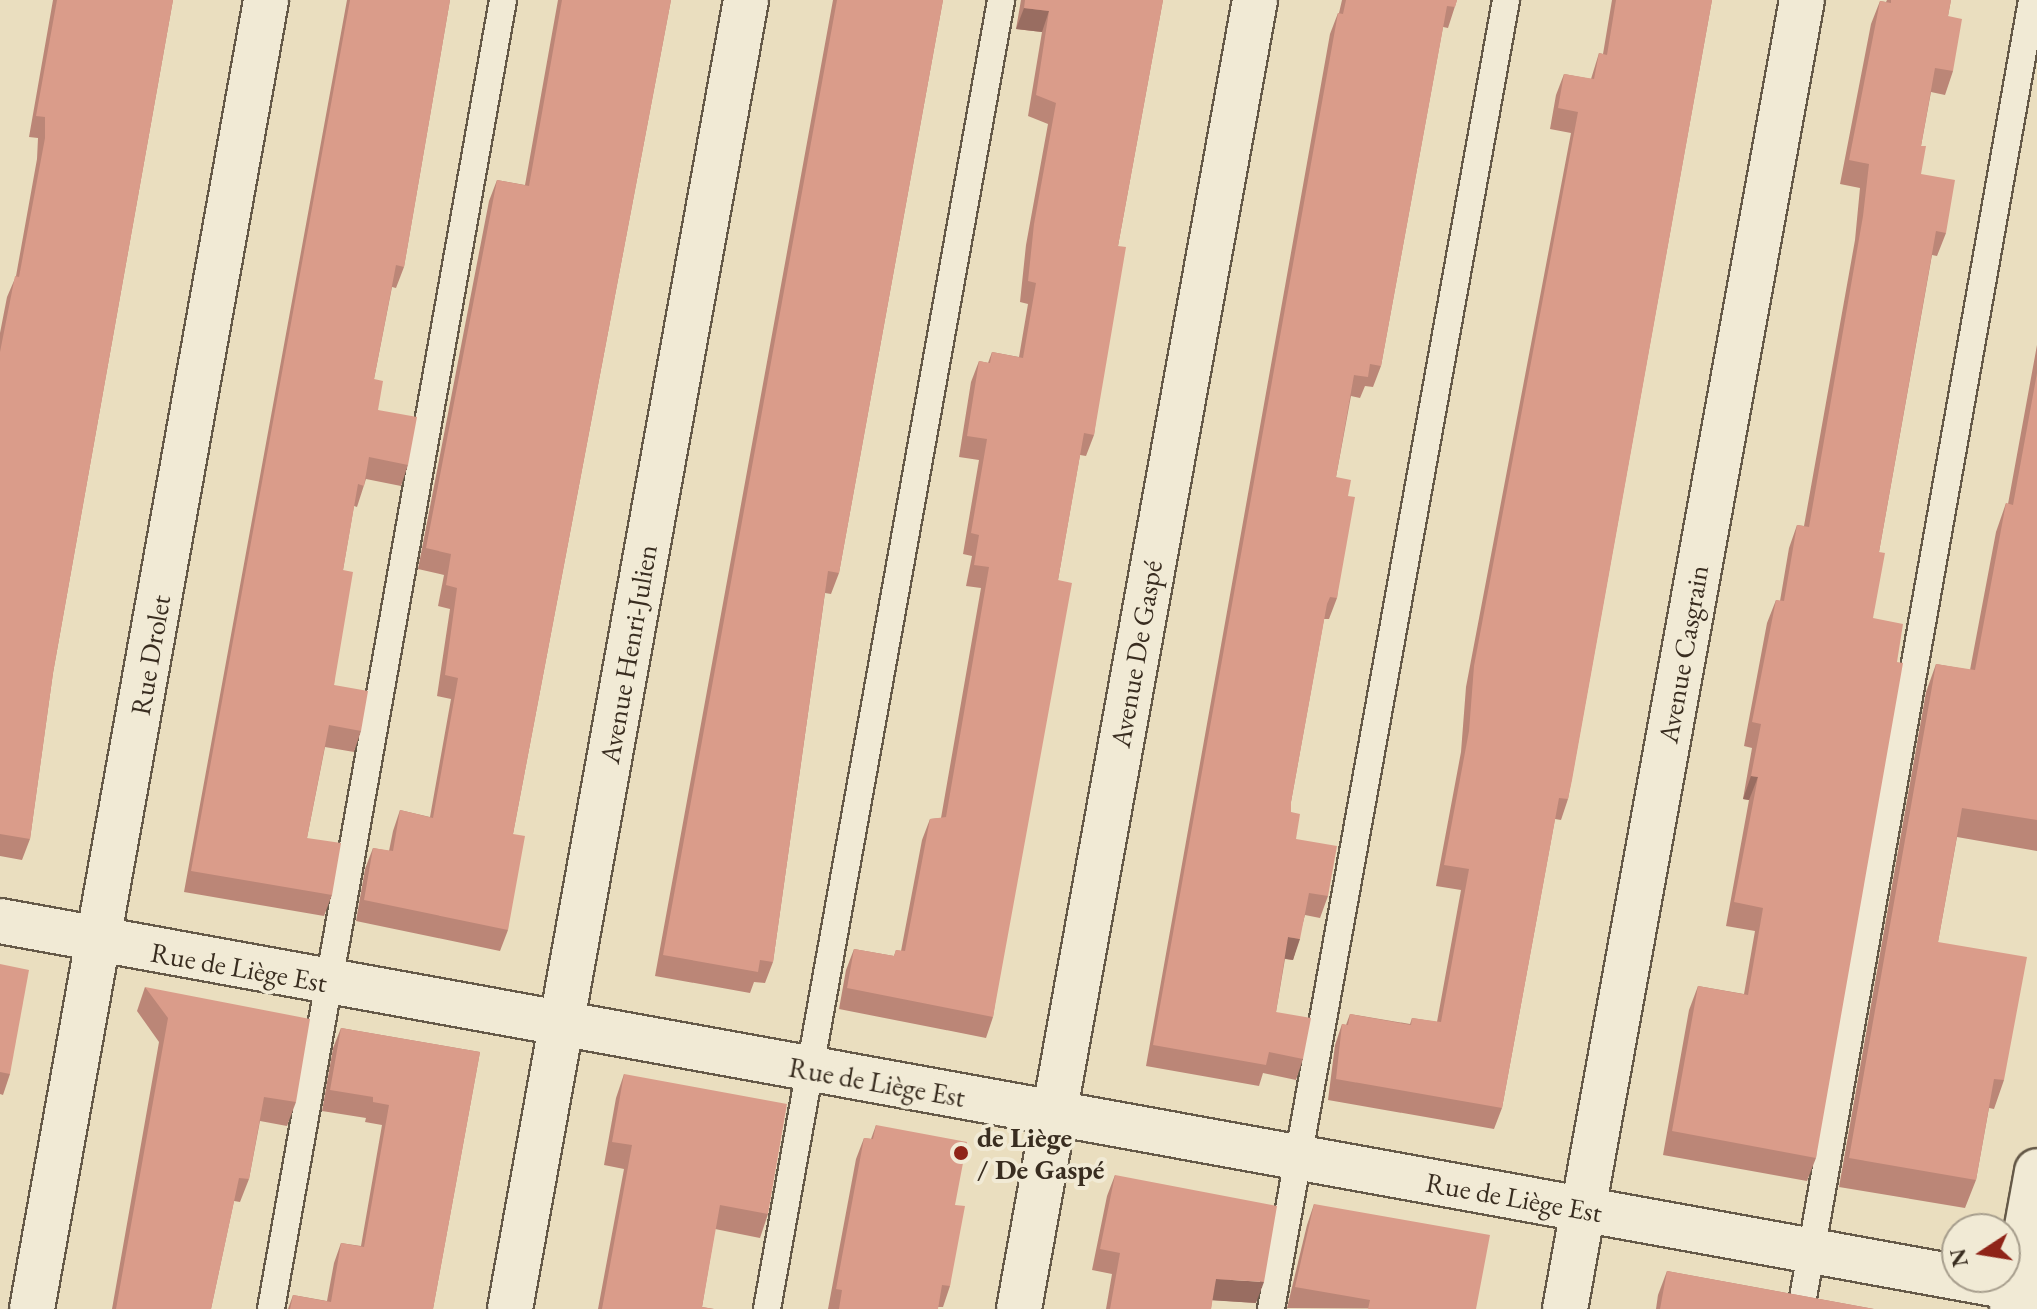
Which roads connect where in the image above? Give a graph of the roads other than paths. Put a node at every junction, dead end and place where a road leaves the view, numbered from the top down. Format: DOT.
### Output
graph roads {
  1 [pos="266,0"];
  2 [pos="503,0"];
  3 [pos="746,0"];
  4 [pos="1001,0"];
  5 [pos="1255,0"];
  6 [pos="1506,0"];
  7 [pos="1802,0"];
  8 [pos="2032,0"];
  9 [pos="0,921"];
  10 [pos="99,941"];
  11 [pos="328,984"];
  12 [pos="562,1025"];
  13 [pos="808,1070"];
  14 [pos="1054,1113"];
  15 [pos="1299,1158"];
  16 [pos="2037,1171"];
  17 [pos="1582,1210"];
  18 [pos="1811,1252"];
  19 [pos="2022,1297"];
  20 [pos="32,1309"];
  21 [pos="271,1309"];
  22 [pos="510,1309"];
  23 [pos="767,1309"];
  24 [pos="1019,1309"];
  25 [pos="1271,1309"];
  26 [pos="1565,1309"];
  27 [pos="1801,1309"];
  1 -- 10 [label="street, Rue Drolet"];
  2 -- 11 [label="lane"];
  3 -- 12 [label="street, Avenue Henri-Julien"];
  4 -- 13 [label="lane"];
  5 -- 14 [label="street, Avenue De Gaspé"];
  6 -- 15 [label="lane"];
  7 -- 17 [label="street, Avenue Casgrain"];
  8 -- 18 [label="lane"];
  9 -- 10 [label="street, Rue de Liège Est"];
  10 -- 11 [label="street, Rue de Liège Est"];
  10 -- 20 [label="street, Rue Drolet"];
  11 -- 12 [label="street, Rue de Liège Est"];
  11 -- 21 [label="lane"];
  12 -- 13 [label="street, Rue de Liège Est"];
  12 -- 22 [label="street, Avenue Henri-Julien"];
  13 -- 14 [label="street, Rue de Liège Est"];
  13 -- 23 [label="lane"];
  14 -- 15 [label="street, Rue de Liège Est"];
  14 -- 24 [label="street, Avenue De Gaspé"];
  15 -- 17 [label="street, Rue de Liège Est"];
  15 -- 25 [label="lane"];
  16 -- 19 [label="street"];
  17 -- 18 [label="street, Rue de Liège Est"];
  17 -- 26 [label="street, Avenue Casgrain"];
  18 -- 19 [label="street, Rue de Liège Est"];
  18 -- 27 [label="lane"];
}
